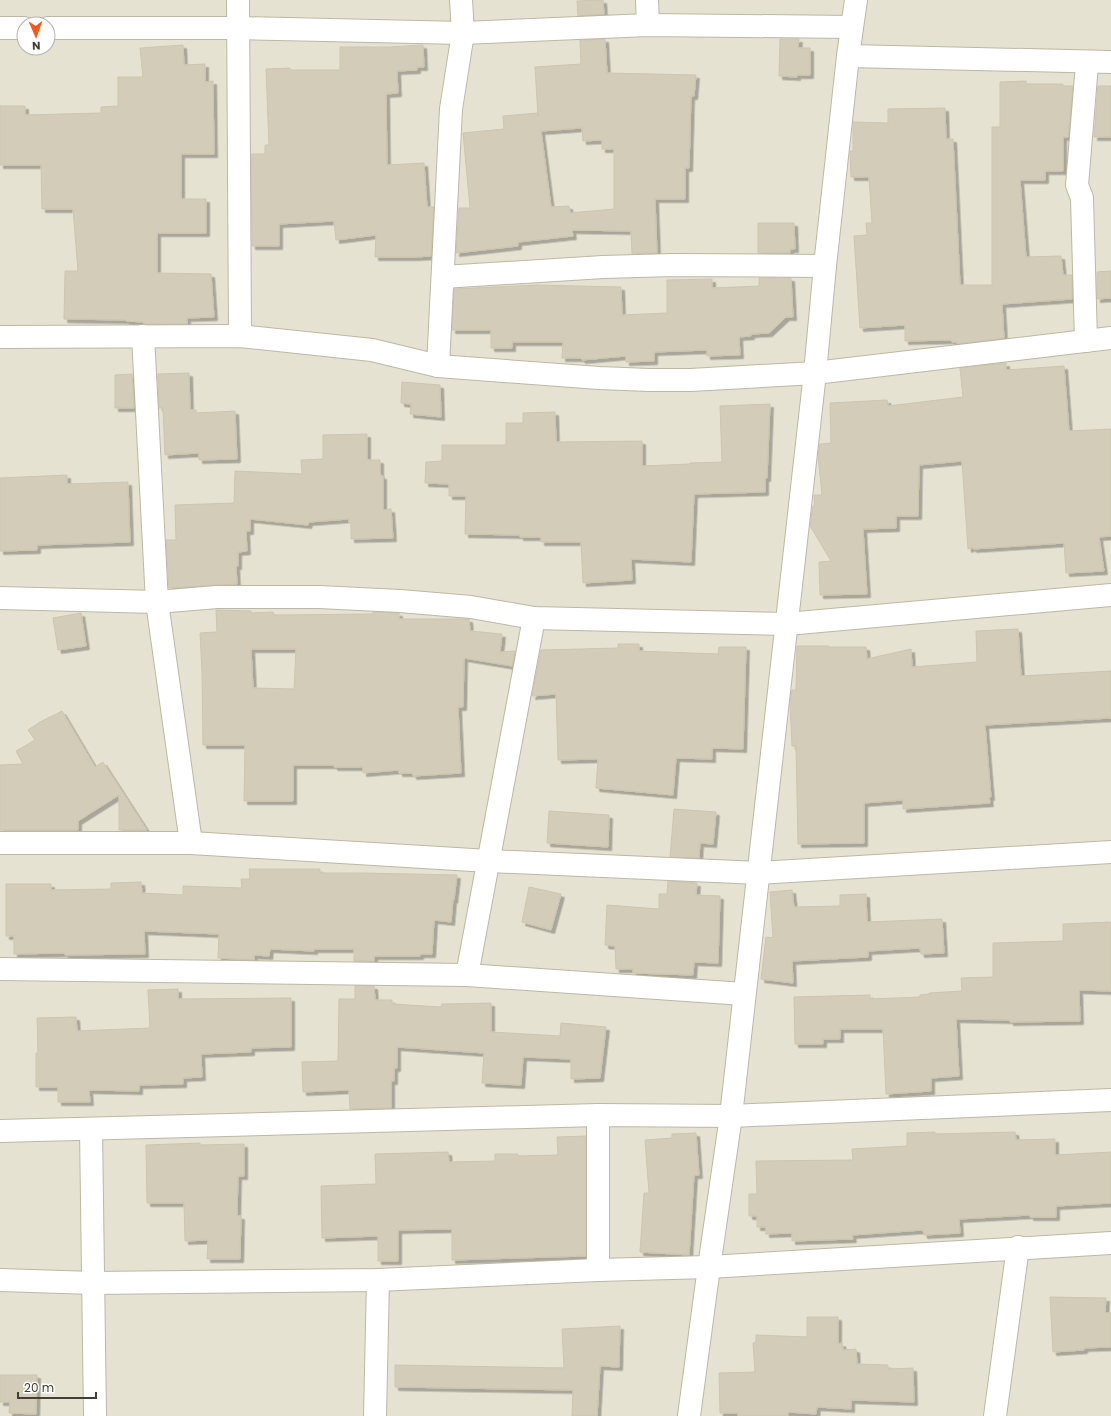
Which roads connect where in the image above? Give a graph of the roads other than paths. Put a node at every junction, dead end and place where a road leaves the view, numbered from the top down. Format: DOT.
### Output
graph roads {
  1 [pos="238,0"];
  2 [pos="461,0"];
  3 [pos="647,0"];
  4 [pos="856,0"];
  5 [pos="648,25"];
  6 [pos="852,27"];
  7 [pos="0,28"];
  8 [pos="16,28"];
  9 [pos="56,28"];
  10 [pos="238,28"];
  11 [pos="463,33"];
  12 [pos="848,56"];
  13 [pos="1087,62"];
  14 [pos="1111,62"];
  15 [pos="825,266"];
  16 [pos="443,277"];
  17 [pos="143,336"];
  18 [pos="240,336"];
  19 [pos="0,337"];
  20 [pos="1111,338"];
  21 [pos="1086,341"];
  22 [pos="438,366"];
  23 [pos="815,374"];
  24 [pos="1111,595"];
  25 [pos="0,598"];
  26 [pos="157,602"];
  27 [pos="534,618"];
  28 [pos="787,624"];
  29 [pos="0,843"];
  30 [pos="191,843"];
  31 [pos="1111,852"];
  32 [pos="489,861"];
  33 [pos="759,873"];
  34 [pos="0,969"];
  35 [pos="467,975"];
  36 [pos="744,994"];
  37 [pos="1111,1100"];
  38 [pos="598,1115"];
  39 [pos="731,1116"];
  40 [pos="91,1129"];
  41 [pos="0,1131"];
  42 [pos="1111,1243"];
  43 [pos="1018,1248"];
  44 [pos="709,1267"];
  45 [pos="598,1270"];
  46 [pos="0,1280"];
  47 [pos="378,1280"];
  48 [pos="93,1283"];
  49 [pos="95,1416"];
  50 [pos="375,1416"];
  51 [pos="689,1416"];
  52 [pos="995,1416"];
  1 -- 10 [label="street"];
  2 -- 11 [label="street"];
  3 -- 5 [label="street"];
  4 -- 6 [label="street"];
  5 -- 6 [label="street"];
  5 -- 11 [label="street"];
  6 -- 12 [label="street"];
  7 -- 8 [label="street"];
  9 -- 10 [label="street"];
  10 -- 11 [label="street"];
  10 -- 18 [label="street"];
  11 -- 16 [label="street"];
  12 -- 13 [label="street"];
  12 -- 15 [label="street"];
  13 -- 14 [label="street"];
  13 -- 21 [label="street"];
  15 -- 16 [label="street"];
  15 -- 23 [label="street"];
  16 -- 22 [label="street"];
  17 -- 18 [label="street"];
  17 -- 19 [label="street"];
  17 -- 26 [label="street"];
  18 -- 22 [label="street"];
  20 -- 21 [label="street"];
  21 -- 23 [label="street"];
  22 -- 23 [label="street"];
  23 -- 28 [label="street"];
  24 -- 28 [label="street"];
  25 -- 26 [label="street"];
  26 -- 27 [label="street"];
  26 -- 30 [label="street"];
  27 -- 28 [label="street"];
  27 -- 32 [label="street"];
  28 -- 33 [label="street"];
  29 -- 30 [label="street"];
  30 -- 32 [label="street"];
  31 -- 33 [label="street"];
  32 -- 33 [label="street"];
  32 -- 35 [label="street"];
  33 -- 36 [label="street"];
  34 -- 35 [label="street"];
  35 -- 36 [label="street"];
  36 -- 39 [label="street"];
  37 -- 39 [label="street"];
  38 -- 39 [label="street"];
  38 -- 40 [label="street"];
  38 -- 45 [label="street"];
  39 -- 44 [label="street"];
  40 -- 41 [label="street"];
  40 -- 48 [label="street"];
  42 -- 43 [label="street"];
  43 -- 44 [label="street"];
  43 -- 52 [label="street"];
  44 -- 45 [label="street"];
  44 -- 51 [label="street"];
  45 -- 47 [label="street"];
  46 -- 48 [label="street"];
  47 -- 48 [label="street"];
  47 -- 50 [label="street"];
  48 -- 49 [label="street"];
}
